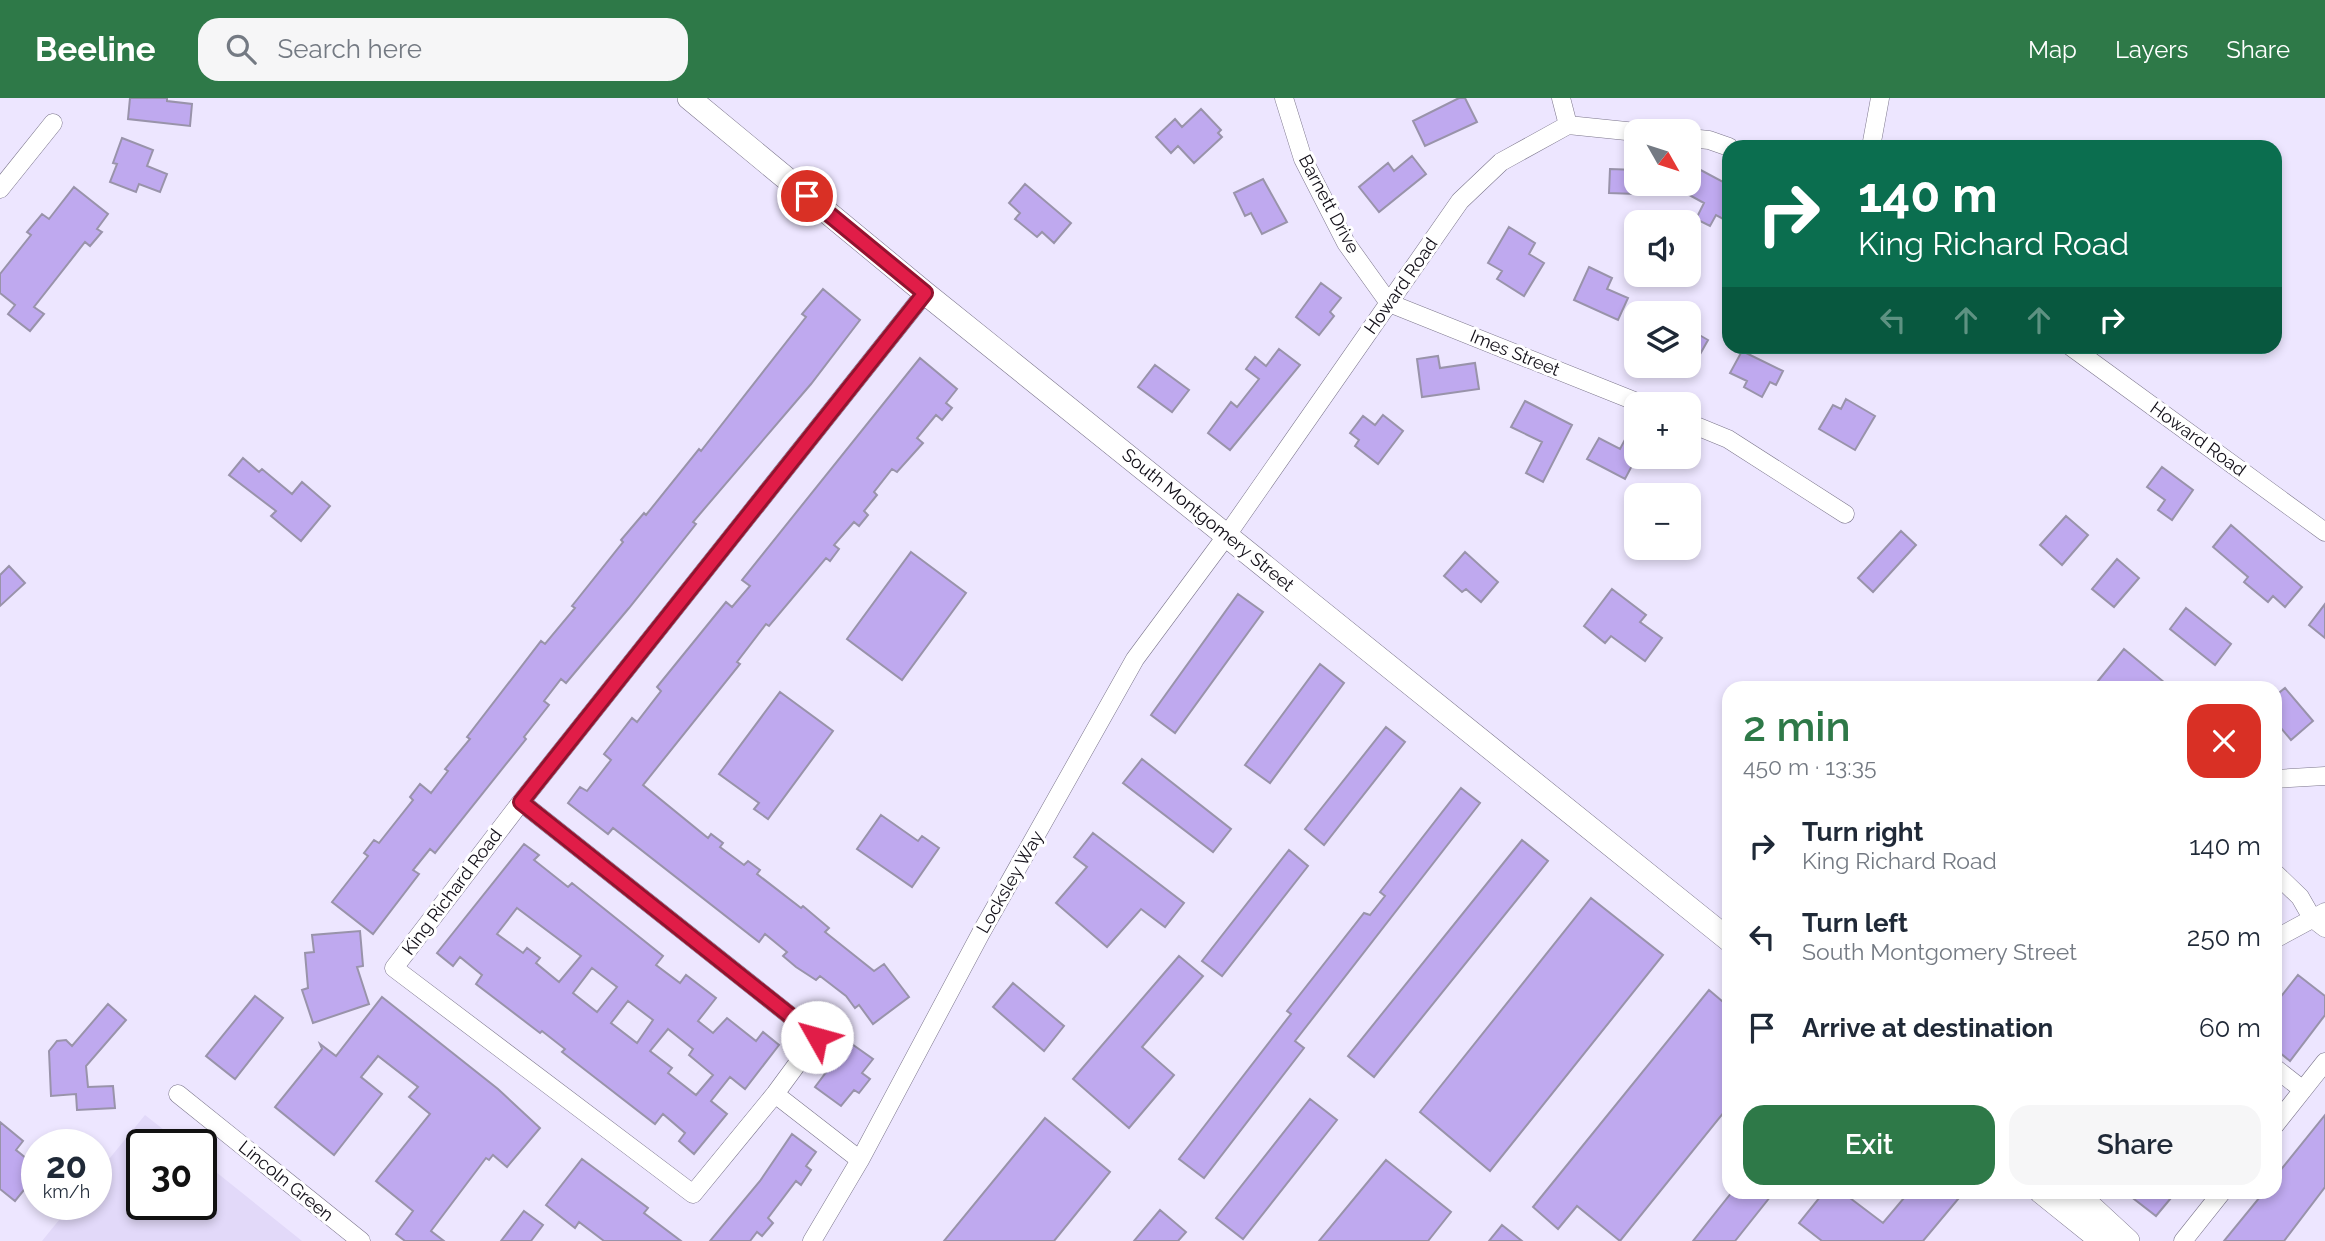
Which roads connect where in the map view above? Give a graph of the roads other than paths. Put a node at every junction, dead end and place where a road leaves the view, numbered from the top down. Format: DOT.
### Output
graph roads {
  1 [pos="689,98"];
  2 [pos="1284,98"];
  3 [pos="1561,98"];
  4 [pos="1880,98"];
  5 [pos="53,123"];
  6 [pos="1568,125"];
  7 [pos="1624,131"];
  8 [pos="1701,139"];
  9 [pos="1872,140"];
  10 [pos="1722,145"];
  11 [pos="0,189"];
  12 [pos="925,293"];
  13 [pos="1389,303"];
  14 [pos="2081,354"];
  15 [pos="1624,397"];
  16 [pos="1701,428"];
  17 [pos="1845,514"];
  18 [pos="2325,532"];
  19 [pos="1227,535"];
  20 [pos="2325,776"];
  21 [pos="2282,779"];
  22 [pos="521,802"];
  23 [pos="2282,880"];
  24 [pos="2321,919"];
  25 [pos="1722,934"];
  26 [pos="2282,936"];
  27 [pos="2325,1062"];
  28 [pos="2282,1074"];
  29 [pos="2303,1090"];
  30 [pos="178,1094"];
  31 [pos="775,1094"];
  32 [pos="2282,1116"];
  33 [pos="860,1160"];
  34 [pos="2050,1199"];
  35 [pos="2083,1199"];
  36 [pos="2216,1199"];
  37 [pos="360,1241"];
  38 [pos="812,1241"];
  39 [pos="2102,1241"];
  40 [pos="2128,1241"];
  41 [pos="2183,1241"];
  1 -- 12 [label="street, South Montgomery Street"];
  2 -- 13 [label="street, Barnett Drive"];
  3 -- 6 [label="street"];
  4 -- 9 [label="street"];
  5 -- 11 [label="street"];
  6 -- 7 [label="street"];
  6 -- 13 [label="street, Howard Road"];
  8 -- 10 [label="street"];
  12 -- 19 [label="street, South Montgomery Street"];
  12 -- 22 [label="street, King Richard Road"];
  13 -- 15 [label="street, Imes Street"];
  13 -- 19 [label="street, Howard Road"];
  14 -- 18 [label="street, Howard Road"];
  16 -- 17 [label="street"];
  19 -- 25 [label="street, South Montgomery Street"];
  19 -- 33 [label="street, Locksley Way"];
  20 -- 21 [label="street"];
  22 -- 31 [label="street"];
  22 -- 31 [label="street, King Richard Road"];
  23 -- 24 [label="street"];
  24 -- 26 [label="street"];
  27 -- 29 [label="street"];
  28 -- 29 [label="street"];
  29 -- 32 [label="street"];
  30 -- 37 [label="street, Lincoln Green"];
  31 -- 33 [label="street"];
  33 -- 38 [label="street, Locksley Way"];
  34 -- 39 [label="street"];
  35 -- 40 [label="street"];
  36 -- 41 [label="street"];
}
